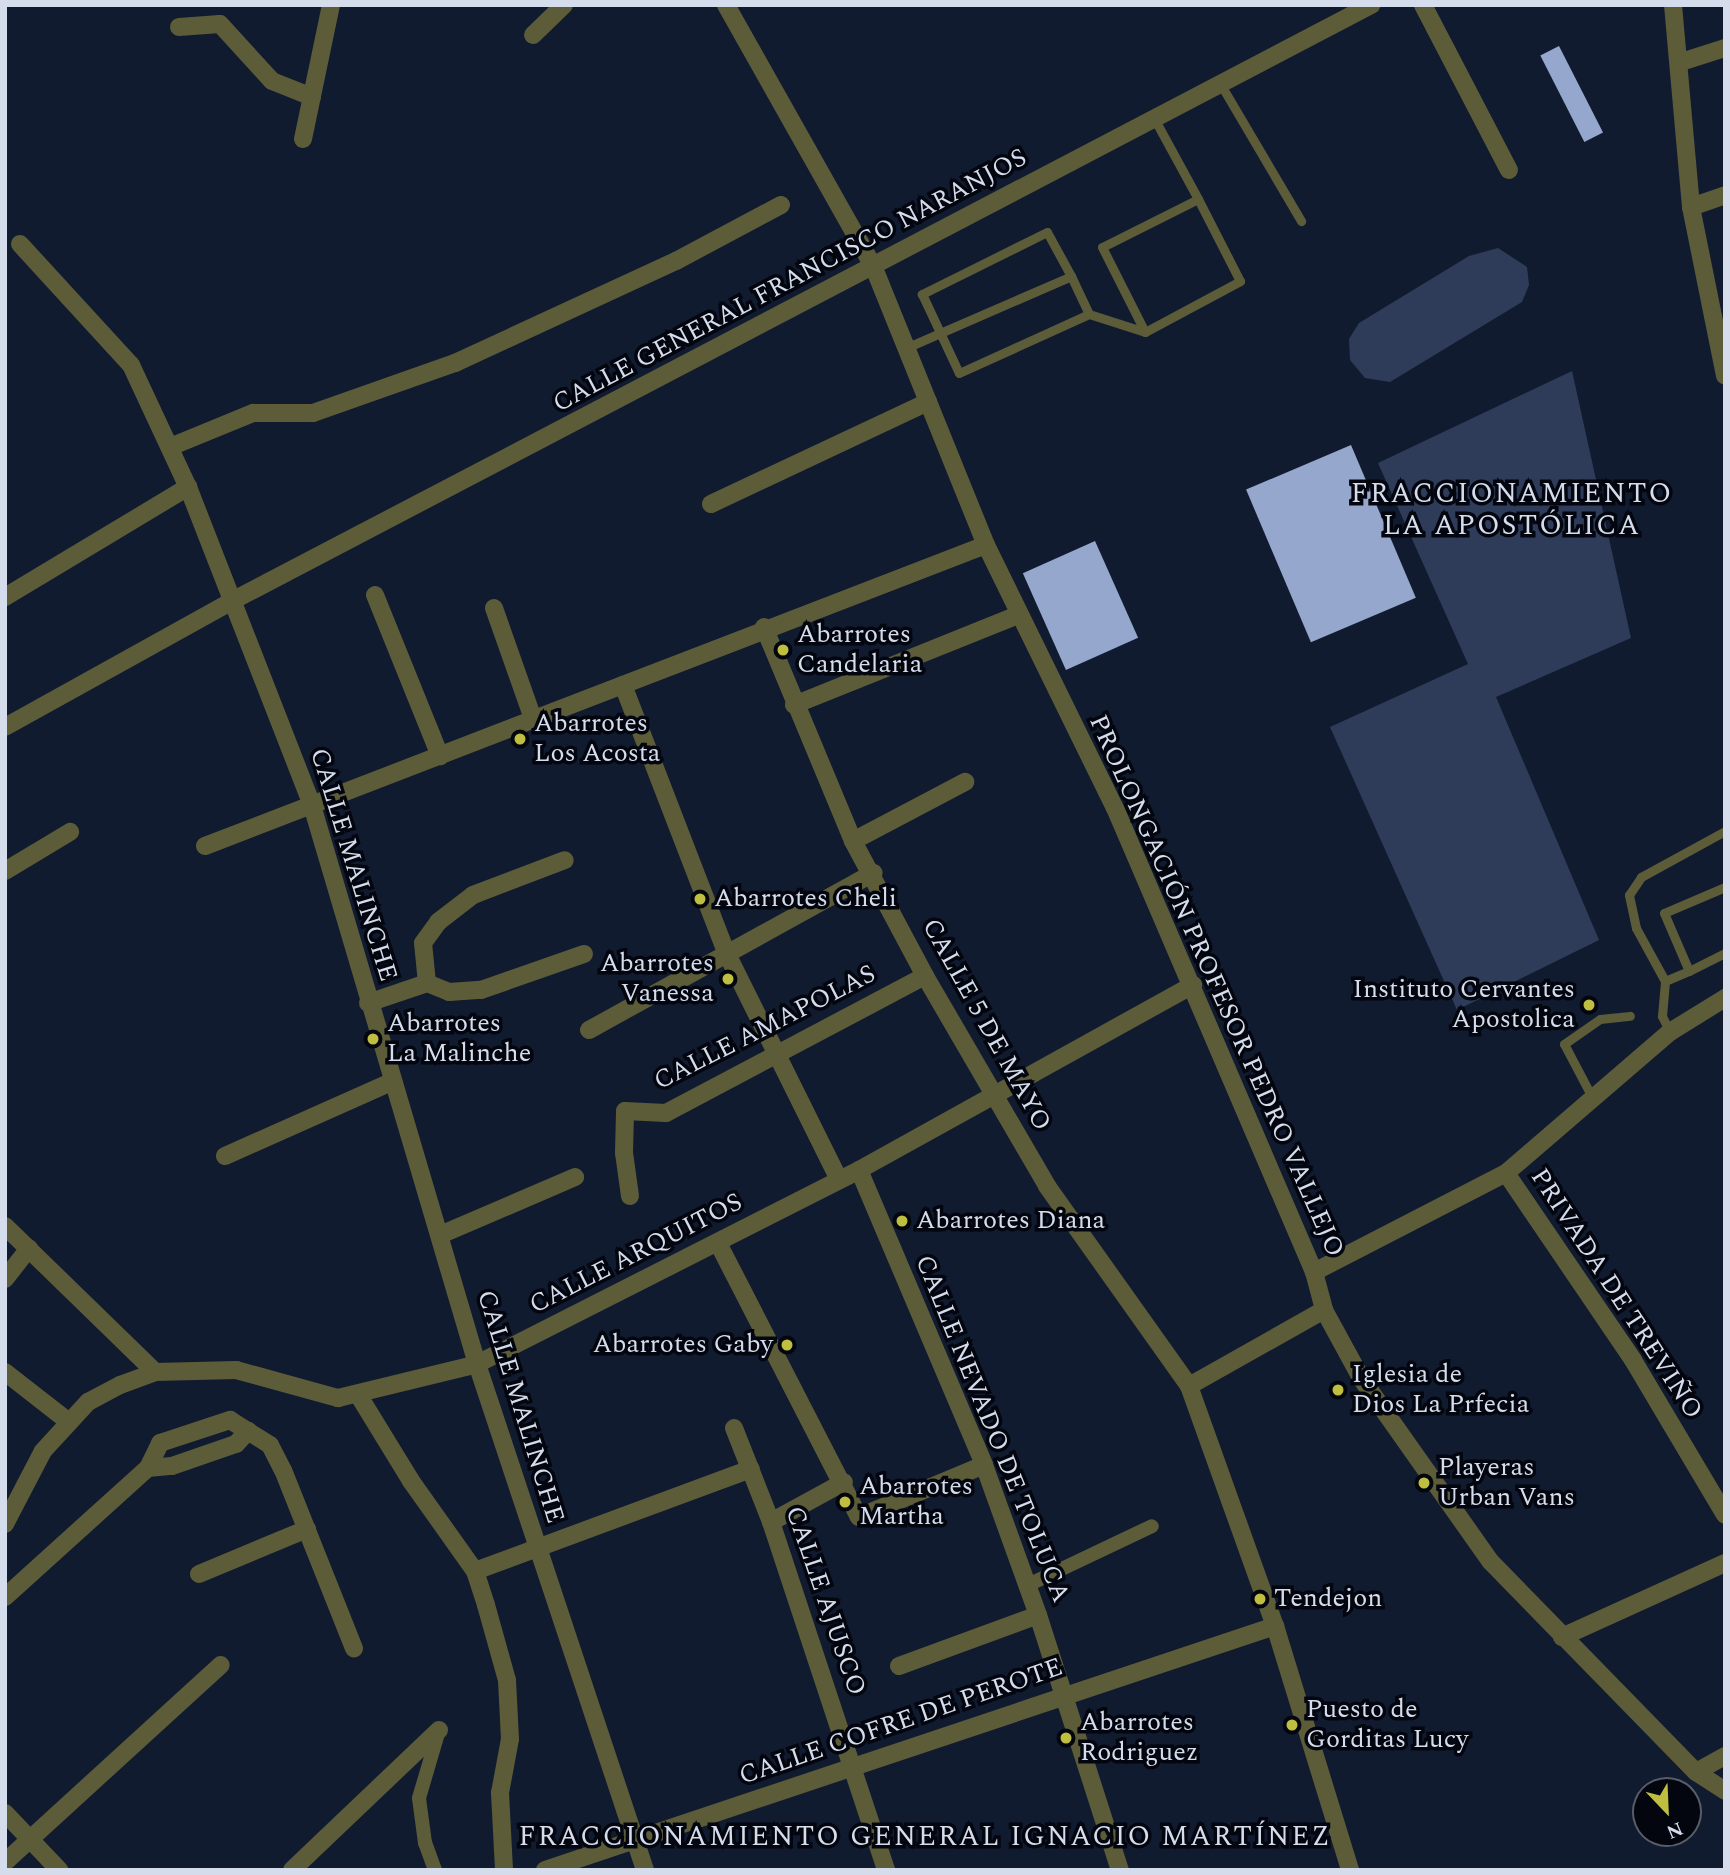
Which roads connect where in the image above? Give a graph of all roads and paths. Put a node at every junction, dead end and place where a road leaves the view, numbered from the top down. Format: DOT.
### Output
graph roads {
  1 [pos="226,5"];
  2 [pos="331,5"];
  3 [pos="564,5"];
  4 [pos="1371,5"];
  5 [pos="1423,5"];
  6 [pos="1673,5"];
  7 [pos="724,6"];
  8 [pos="220,24"];
  9 [pos="179,27"];
  10 [pos="533,35"];
  11 [pos="1725,48"];
  12 [pos="1681,62"];
  13 [pos="1221,85"];
  14 [pos="312,97"];
  15 [pos="1155,120"];
  16 [pos="303,139"];
  17 [pos="1509,170"];
  18 [pos="1725,195"];
  19 [pos="1198,199"];
  20 [pos="781,205"];
  21 [pos="1691,207"];
  22 [pos="1301,221"];
  23 [pos="20,244"];
  24 [pos="874,268"];
  25 [pos="1071,276"];
  26 [pos="1089,314"];
  27 [pos="1145,332"];
  28 [pos="938,334"];
  29 [pos="908,347"];
  30 [pos="1725,376"];
  31 [pos="928,402"];
  32 [pos="170,447"];
  33 [pos="188,487"];
  34 [pos="710,504"];
  35 [pos="986,545"];
  36 [pos="374,595"];
  37 [pos="5,597"];
  38 [pos="232,601"];
  39 [pos="494,608"];
  40 [pos="1018,615"];
  41 [pos="764,627"];
  42 [pos="623,685"];
  43 [pos="794,705"];
  44 [pos="533,719"];
  45 [pos="5,727"];
  46 [pos="440,756"];
  47 [pos="965,782"];
  48 [pos="311,803"];
  49 [pos="1725,831"];
  50 [pos="70,832"];
  51 [pos="853,841"];
  52 [pos="205,846"];
  53 [pos="565,860"];
  54 [pos="5,871"];
  55 [pos="873,873"];
  56 [pos="1725,887"];
  57 [pos="1725,953"];
  58 [pos="584,954"];
  59 [pos="727,954"];
  60 [pos="1689,971"];
  61 [pos="925,975"];
  62 [pos="1665,981"];
  63 [pos="426,983"];
  64 [pos="1193,985"];
  65 [pos="1725,998"];
  66 [pos="368,1003"];
  67 [pos="1630,1016"];
  68 [pos="589,1030"];
  69 [pos="1670,1032"];
  70 [pos="775,1055"];
  71 [pos="391,1082"];
  72 [pos="995,1096"];
  73 [pos="1592,1097"];
  74 [pos="225,1157"];
  75 [pos="859,1170"];
  76 [pos="1506,1173"];
  77 [pos="575,1177"];
  78 [pos="839,1180"];
  79 [pos="630,1196"];
  80 [pos="5,1226"];
  81 [pos="440,1235"];
  82 [pos="718,1243"];
  83 [pos="29,1248"];
  84 [pos="1314,1272"];
  85 [pos="5,1279"];
  86 [pos="1324,1310"];
  87 [pos="477,1364"];
  88 [pos="5,1372"];
  89 [pos="155,1372"];
  90 [pos="1189,1386"];
  91 [pos="359,1396"];
  92 [pos="69,1422"];
  93 [pos="734,1428"];
  94 [pos="248,1431"];
  95 [pos="984,1465"];
  96 [pos="148,1468"];
  97 [pos="751,1469"];
  98 [pos="844,1482"];
  99 [pos="8,1513"];
  100 [pos="1725,1515"];
  101 [pos="771,1522"];
  102 [pos="1152,1526"];
  103 [pos="307,1530"];
  104 [pos="537,1551"];
  105 [pos="1725,1563"];
  106 [pos="475,1571"];
  107 [pos="199,1574"];
  108 [pos="1028,1585"];
  109 [pos="5,1597"];
  110 [pos="1038,1615"];
  111 [pos="1275,1626"];
  112 [pos="1562,1637"];
  113 [pos="354,1648"];
  114 [pos="221,1665"];
  115 [pos="899,1666"];
  116 [pos="1064,1695"];
  117 [pos="439,1730"];
  118 [pos="1725,1756"];
  119 [pos="854,1764"];
  120 [pos="1696,1772"];
  121 [pos="1725,1791"];
  122 [pos="5,1813"];
  123 [pos="30,1839"];
  124 [pos="635,1841"];
  125 [pos="5,1863"];
  126 [pos="59,1870"];
  127 [pos="292,1870"];
  128 [pos="435,1870"];
  129 [pos="504,1870"];
  130 [pos="545,1870"];
  131 [pos="645,1870"];
  132 [pos="886,1870"];
  133 [pos="1120,1870"];
  134 [pos="1350,1870"];
  1 -- 8 [label="street"];
  2 -- 14 [label="street"];
  3 -- 10 [label="street"];
  4 -- 13 [label="street, CALLE GENERAL FRANCISCO NARANJOS"];
  5 -- 17 [label="street"];
  6 -- 12 [label="street"];
  7 -- 24 [label="street, PROLONGACIÓN PROFESOR PEDRO VALLEJO"];
  8 -- 9 [label="street"];
  8 -- 14 [label="street"];
  11 -- 12 [label="street"];
  12 -- 21 [label="street"];
  13 -- 15 [label="street, CALLE GENERAL FRANCISCO NARANJOS"];
  13 -- 22 [label="lane"];
  14 -- 16 [label="street"];
  15 -- 19 [label="lane"];
  15 -- 24 [label="street, CALLE GENERAL FRANCISCO NARANJOS"];
  18 -- 21 [label="street"];
  19 -- 27 [label="lane"];
  19 -- 27 [label="lane"];
  20 -- 32 [label="street"];
  21 -- 30 [label="street"];
  23 -- 32 [label="street, CALLE MALINCHE"];
  24 -- 29 [label="street, PROLONGACIÓN PROFESOR PEDRO VALLEJO"];
  24 -- 38 [label="street, CALLE GENERAL FRANCISCO NARANJOS"];
  25 -- 26 [label="lane"];
  25 -- 28 [label="lane"];
  25 -- 28 [label="lane"];
  26 -- 27 [label="lane"];
  26 -- 28 [label="lane"];
  28 -- 29 [label="lane"];
  29 -- 31 [label="street, PROLONGACIÓN PROFESOR PEDRO VALLEJO"];
  31 -- 34 [label="street"];
  31 -- 35 [label="street, PROLONGACIÓN PROFESOR PEDRO VALLEJO"];
  32 -- 33 [label="street, CALLE MALINCHE"];
  33 -- 37 [label="street"];
  33 -- 38 [label="street, CALLE MALINCHE"];
  35 -- 40 [label="street, PROLONGACIÓN PROFESOR PEDRO VALLEJO"];
  35 -- 41 [label="street"];
  36 -- 46 [label="street"];
  38 -- 45 [label="street, CALLE GENERAL FRANCISCO NARANJOS"];
  38 -- 48 [label="street, CALLE MALINCHE"];
  39 -- 44 [label="street"];
  40 -- 43 [label="street"];
  40 -- 64 [label="street, PROLONGACIÓN PROFESOR PEDRO VALLEJO"];
  41 -- 42 [label="street"];
  41 -- 43 [label="street, CALLE 5 DE MAYO"];
  42 -- 44 [label="street"];
  42 -- 59 [label="street"];
  43 -- 51 [label="street, CALLE 5 DE MAYO"];
  44 -- 46 [label="street"];
  46 -- 48 [label="street"];
  47 -- 51 [label="street"];
  48 -- 52 [label="street"];
  48 -- 66 [label="street, CALLE MALINCHE"];
  49 -- 62 [label="lane"];
  50 -- 54 [label="street"];
  51 -- 55 [label="street, CALLE 5 DE MAYO"];
  53 -- 63 [label="street"];
  55 -- 59 [label="street"];
  55 -- 61 [label="street, CALLE 5 DE MAYO"];
  56 -- 60 [label="lane"];
  57 -- 60 [label="lane"];
  58 -- 63 [label="street"];
  59 -- 68 [label="street"];
  59 -- 70 [label="street"];
  60 -- 62 [label="lane"];
  61 -- 70 [label="street, CALLE AMAPOLAS"];
  61 -- 72 [label="street, CALLE 5 DE MAYO"];
  62 -- 69 [label="lane"];
  63 -- 66 [label="street"];
  64 -- 72 [label="street, CALLE ARQUITOS"];
  64 -- 84 [label="street, PROLONGACIÓN PROFESOR PEDRO VALLEJO"];
  65 -- 69 [label="street"];
  66 -- 71 [label="street, CALLE MALINCHE"];
  67 -- 73 [label="lane"];
  69 -- 73 [label="street"];
  70 -- 78 [label="street"];
  70 -- 79 [label="street, CALLE AMAPOLAS"];
  71 -- 74 [label="street"];
  71 -- 81 [label="street, CALLE MALINCHE"];
  72 -- 75 [label="street, CALLE ARQUITOS"];
  72 -- 90 [label="street, CALLE 5 DE MAYO"];
  73 -- 76 [label="street"];
  75 -- 78 [label="street, CALLE ARQUITOS"];
  75 -- 95 [label="street, CALLE NEVADO DE TOLUCA"];
  76 -- 84 [label="street"];
  76 -- 100 [label="street, PRIVADA DE TREVIÑO"];
  77 -- 81 [label="street"];
  78 -- 82 [label="street, CALLE ARQUITOS"];
  80 -- 83 [label="street"];
  81 -- 87 [label="street, CALLE MALINCHE"];
  82 -- 87 [label="street, CALLE ARQUITOS"];
  82 -- 98 [label="street"];
  83 -- 85 [label="street"];
  83 -- 89 [label="street"];
  84 -- 86 [label="street, PROLONGACIÓN PROFESOR PEDRO VALLEJO"];
  86 -- 90 [label="street"];
  86 -- 112 [label="street, PROLONGACIÓN PROFESOR PEDRO VALLEJO"];
  87 -- 91 [label="street, CALLE ARQUITOS"];
  87 -- 104 [label="street, CALLE MALINCHE"];
  88 -- 92 [label="street"];
  89 -- 91 [label="street, CALLE ARQUITOS"];
  89 -- 92 [label="street, CALLE ARQUITOS"];
  90 -- 111 [label="street, CALLE 5 DE MAYO"];
  91 -- 106 [label="street"];
  92 -- 99 [label="street, CALLE ARQUITOS"];
  93 -- 97 [label="street, CALLE AJUSCO"];
  94 -- 96 [label="street"];
  94 -- 96 [label="street"];
  94 -- 103 [label="street"];
  95 -- 98 [label="street"];
  95 -- 108 [label="street, CALLE NEVADO DE TOLUCA"];
  96 -- 109 [label="street"];
  97 -- 101 [label="street, CALLE AJUSCO"];
  97 -- 104 [label="street"];
  98 -- 101 [label="street"];
  101 -- 119 [label="street, CALLE AJUSCO"];
  102 -- 108 [label="street"];
  103 -- 107 [label="street"];
  103 -- 113 [label="street"];
  104 -- 106 [label="street"];
  104 -- 124 [label="street, CALLE MALINCHE"];
  105 -- 112 [label="street"];
  106 -- 129 [label="street"];
  108 -- 110 [label="street, CALLE NEVADO DE TOLUCA"];
  110 -- 115 [label="street"];
  110 -- 116 [label="street, CALLE NEVADO DE TOLUCA"];
  111 -- 116 [label="street, CALLE COFRE DE PEROTE"];
  111 -- 134 [label="street, CALLE 5 DE MAYO"];
  112 -- 120 [label="street, PROLONGACIÓN PROFESOR PEDRO VALLEJO"];
  114 -- 123 [label="street"];
  116 -- 119 [label="street, CALLE COFRE DE PEROTE"];
  116 -- 133 [label="street, CALLE NEVADO DE TOLUCA"];
  117 -- 127 [label="street"];
  117 -- 128 [label="street"];
  118 -- 120 [label="street"];
  119 -- 124 [label="street, CALLE COFRE DE PEROTE"];
  119 -- 132 [label="street, CALLE AJUSCO"];
  120 -- 121 [label="street, PROLONGACIÓN PROFESOR PEDRO VALLEJO"];
  122 -- 123 [label="street"];
  123 -- 125 [label="street"];
  123 -- 126 [label="street"];
  124 -- 130 [label="street, CALLE COFRE DE PEROTE"];
  124 -- 131 [label="street, CALLE MALINCHE"];
}
